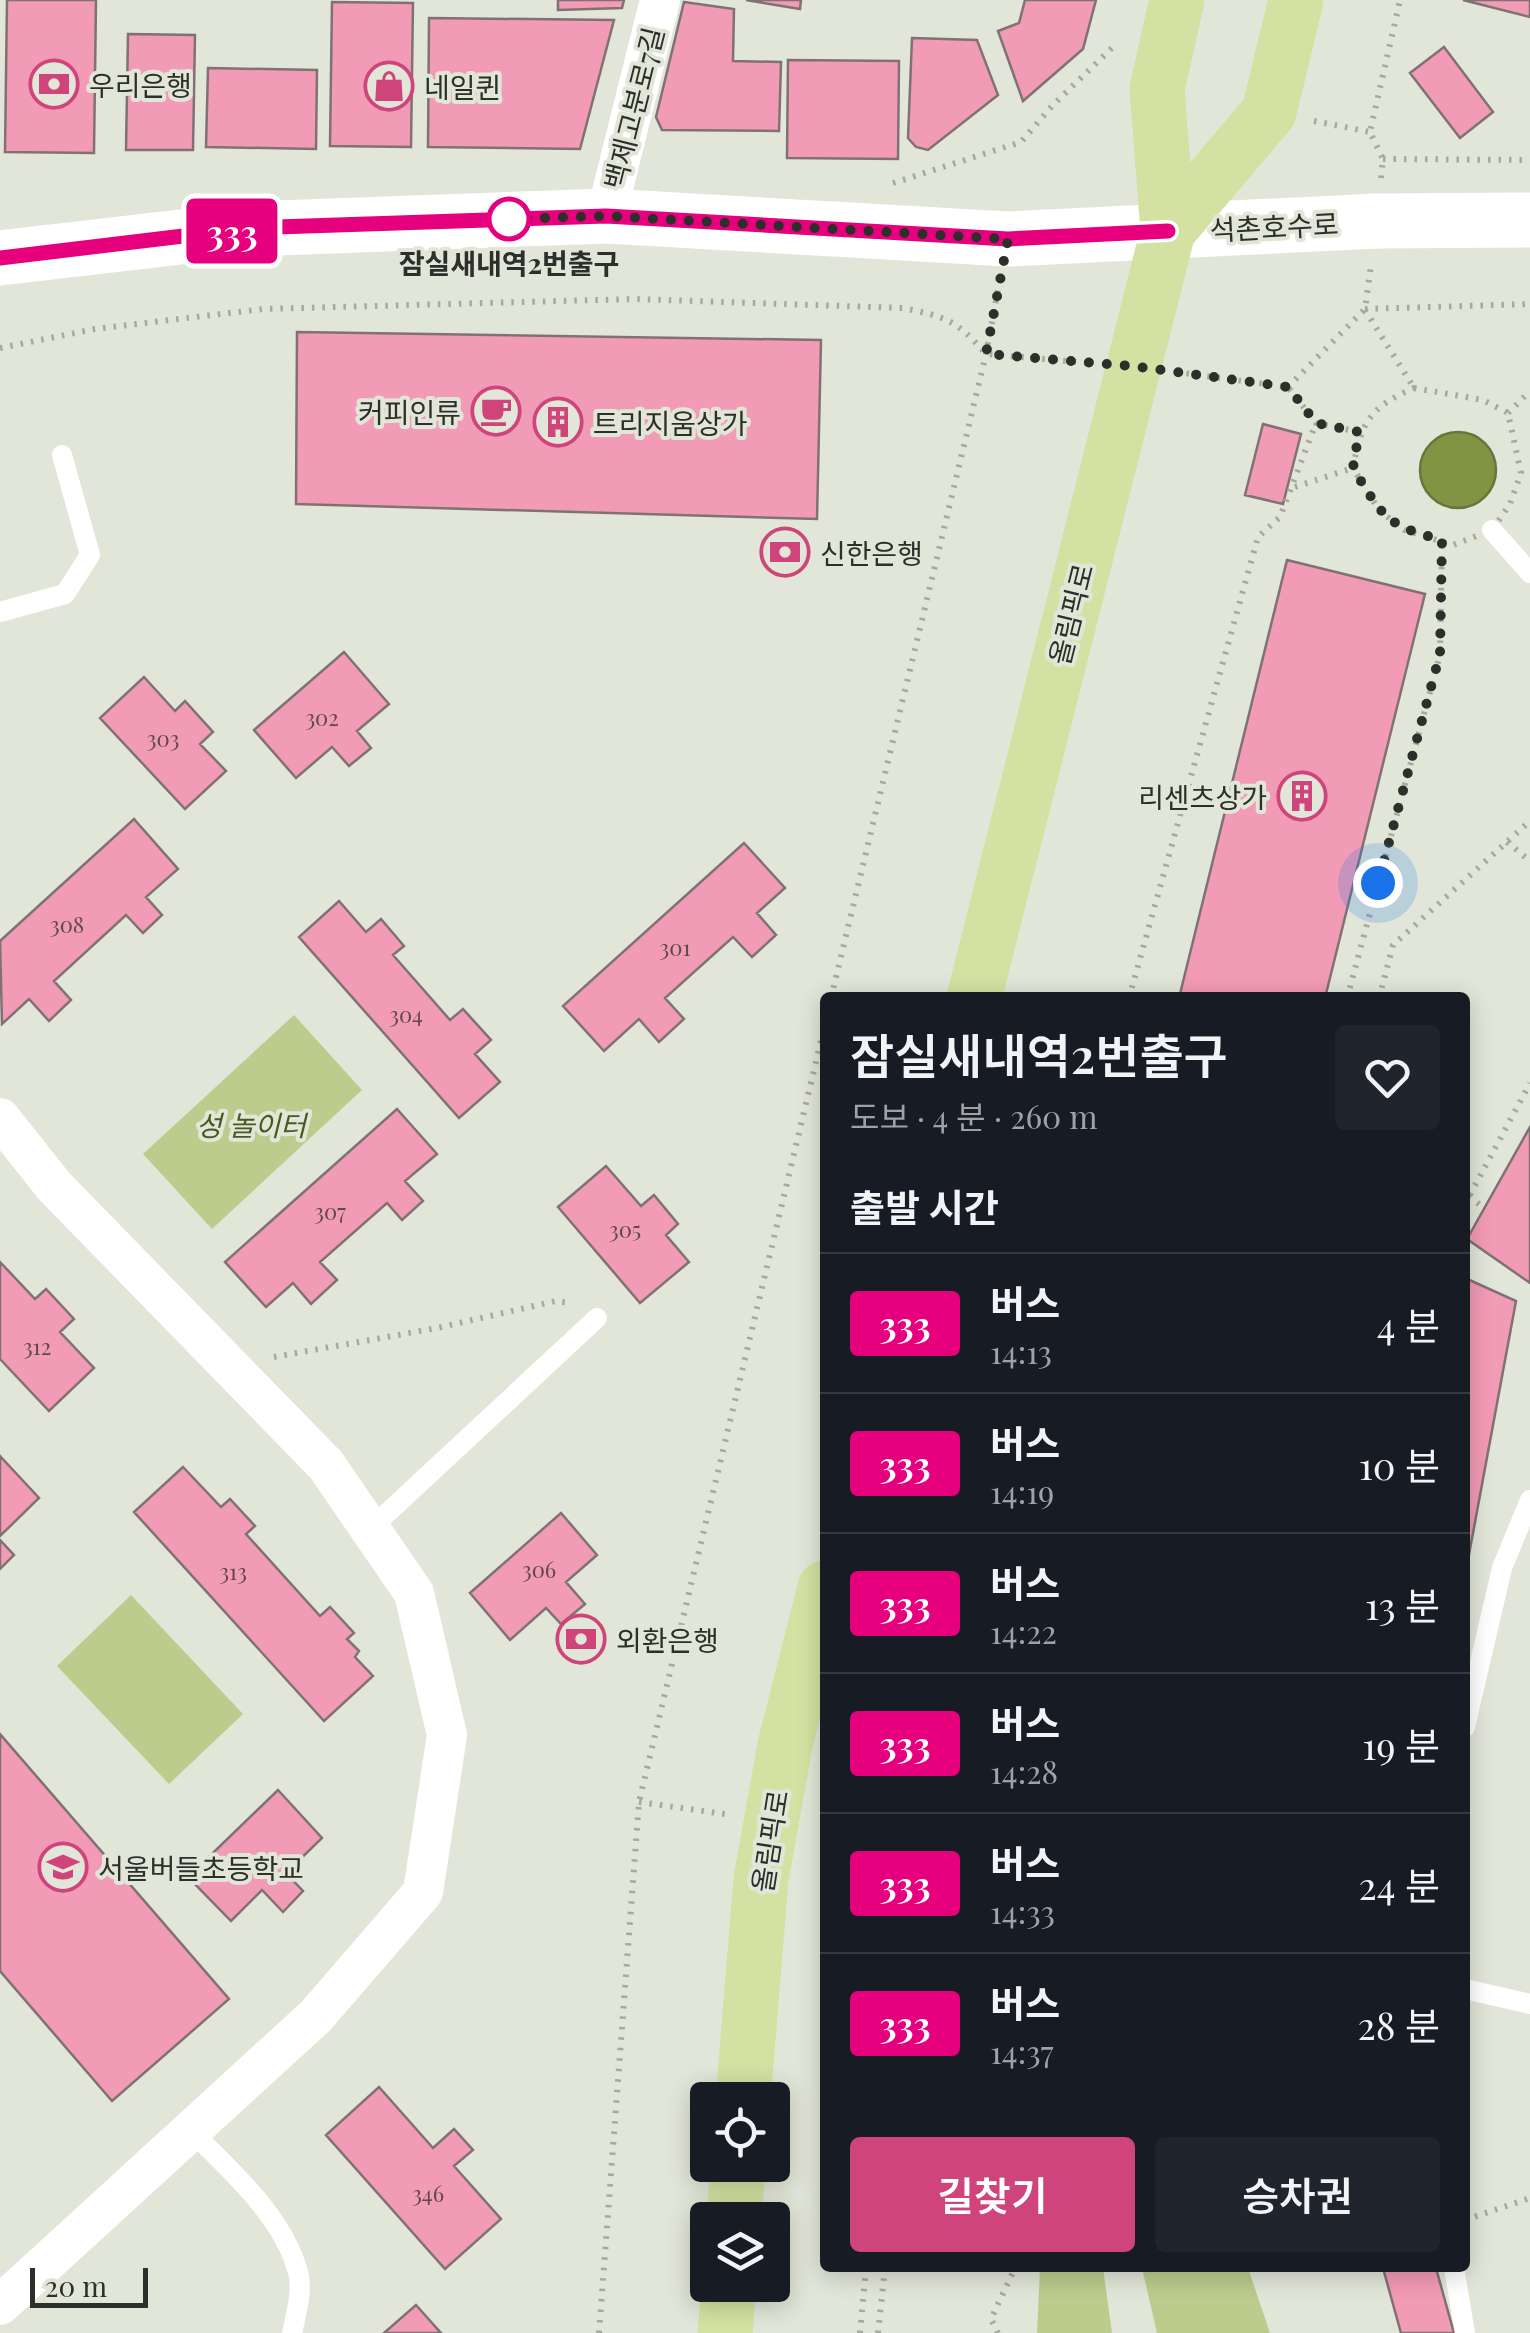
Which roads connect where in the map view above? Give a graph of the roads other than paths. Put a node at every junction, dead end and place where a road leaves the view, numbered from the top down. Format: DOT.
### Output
graph roads {
  1 [pos="660,0"];
  2 [pos="1178,0"];
  3 [pos="1296,0"];
  4 [pos="606,216"];
  5 [pos="1530,220"];
  6 [pos="1168,231"];
  7 [pos="0,258"];
  8 [pos="62,454"];
  9 [pos="1492,530"];
  10 [pos="1530,573"];
  11 [pos="0,612"];
  12 [pos="976,992"];
  13 [pos="0,1118"];
  14 [pos="597,1318"];
  15 [pos="1530,1500"];
  16 [pos="370,1528"];
  17 [pos="820,1608"];
  18 [pos="1470,1706"];
  19 [pos="1470,1990"];
  20 [pos="1530,2004"];
  21 [pos="745,2082"];
  22 [pos="190,2132"];
  23 [pos="1455,2272"];
  24 [pos="728,2302"];
  25 [pos="0,2305"];
  26 [pos="292,2333"];
  27 [pos="725,2333"];
  28 [pos="1465,2333"];
  1 -- 4 [label="street, 백제고분로7길"];
  2 -- 6 [label="main road, 올림픽로"];
  3 -- 6 [label="main road, 올림픽로"];
  4 -- 6 [label="street, 석촌호수로"];
  4 -- 7 [label="street, 석촌호수로"];
  5 -- 6 [label="street, 석촌호수로"];
  6 -- 12 [label="main road, 올림픽로"];
  8 -- 11 [label="lane"];
  9 -- 10 [label="lane"];
  13 -- 16 [label="street"];
  14 -- 16 [label="lane"];
  15 -- 18 [label="lane"];
  16 -- 22 [label="street"];
  17 -- 21 [label="main road, 올림픽로"];
  19 -- 20 [label="lane"];
  22 -- 25 [label="street"];
  22 -- 26 [label="lane"];
  23 -- 28 [label="lane"];
  24 -- 27 [label="main road"];
}
